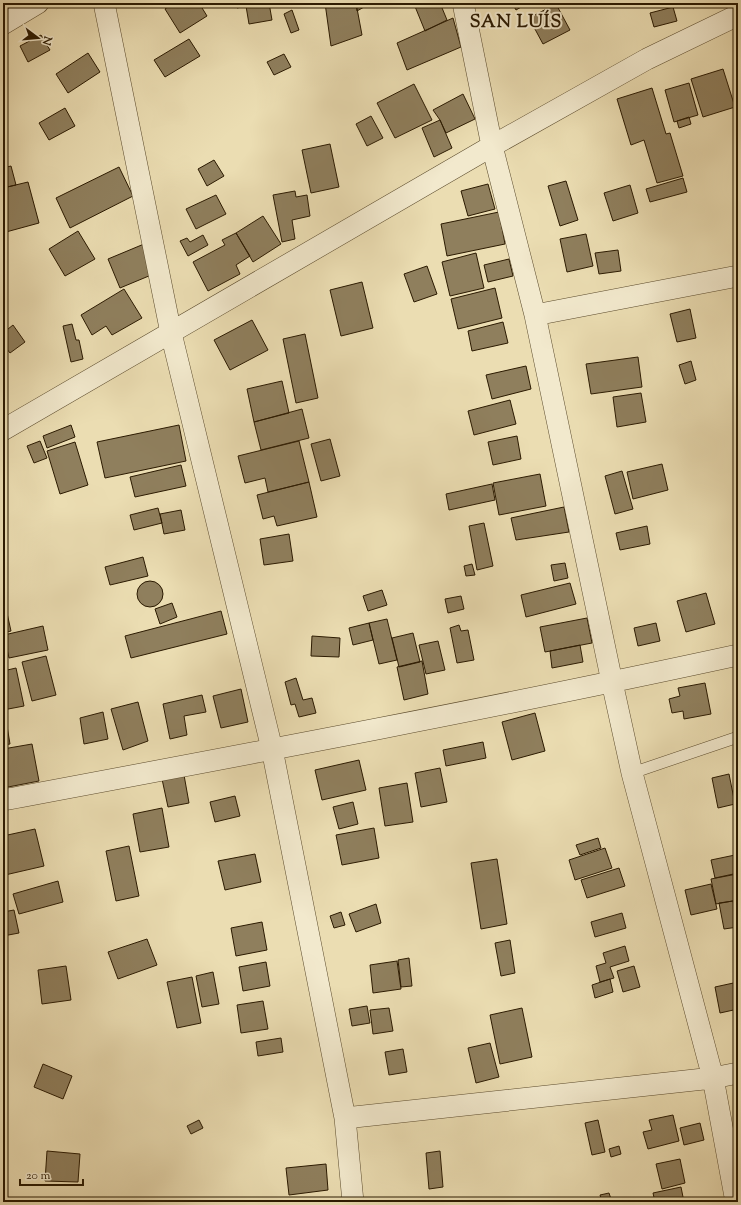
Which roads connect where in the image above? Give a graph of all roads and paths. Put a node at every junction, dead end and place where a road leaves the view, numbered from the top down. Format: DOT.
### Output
graph roads {
  1 [pos="38,3"];
  2 [pos="104,3"];
  3 [pos="463,3"];
  4 [pos="738,15"];
  5 [pos="3,24"];
  6 [pos="492,146"];
  7 [pos="738,276"];
  8 [pos="535,315"];
  9 [pos="171,332"];
  10 [pos="3,430"];
  11 [pos="738,655"];
  12 [pos="612,682"];
  13 [pos="738,737"];
  14 [pos="272,750"];
  15 [pos="632,773"];
  16 [pos="3,800"];
  17 [pos="738,1073"];
  18 [pos="712,1078"];
  19 [pos="345,1118"];
  20 [pos="353,1202"];
  21 [pos="736,1202"];
  1 -- 5 [label="street"];
  2 -- 9 [label="street"];
  3 -- 6 [label="street"];
  4 -- 6 [label="street"];
  6 -- 8 [label="street"];
  6 -- 9 [label="street"];
  7 -- 8 [label="street"];
  8 -- 12 [label="street"];
  9 -- 10 [label="street"];
  9 -- 14 [label="street"];
  11 -- 12 [label="street"];
  12 -- 14 [label="street"];
  12 -- 15 [label="street"];
  13 -- 15 [label="lane"];
  14 -- 16 [label="street"];
  14 -- 19 [label="street"];
  15 -- 18 [label="street"];
  17 -- 18 [label="street"];
  18 -- 19 [label="street"];
  18 -- 21 [label="street"];
  19 -- 20 [label="street"];
}
